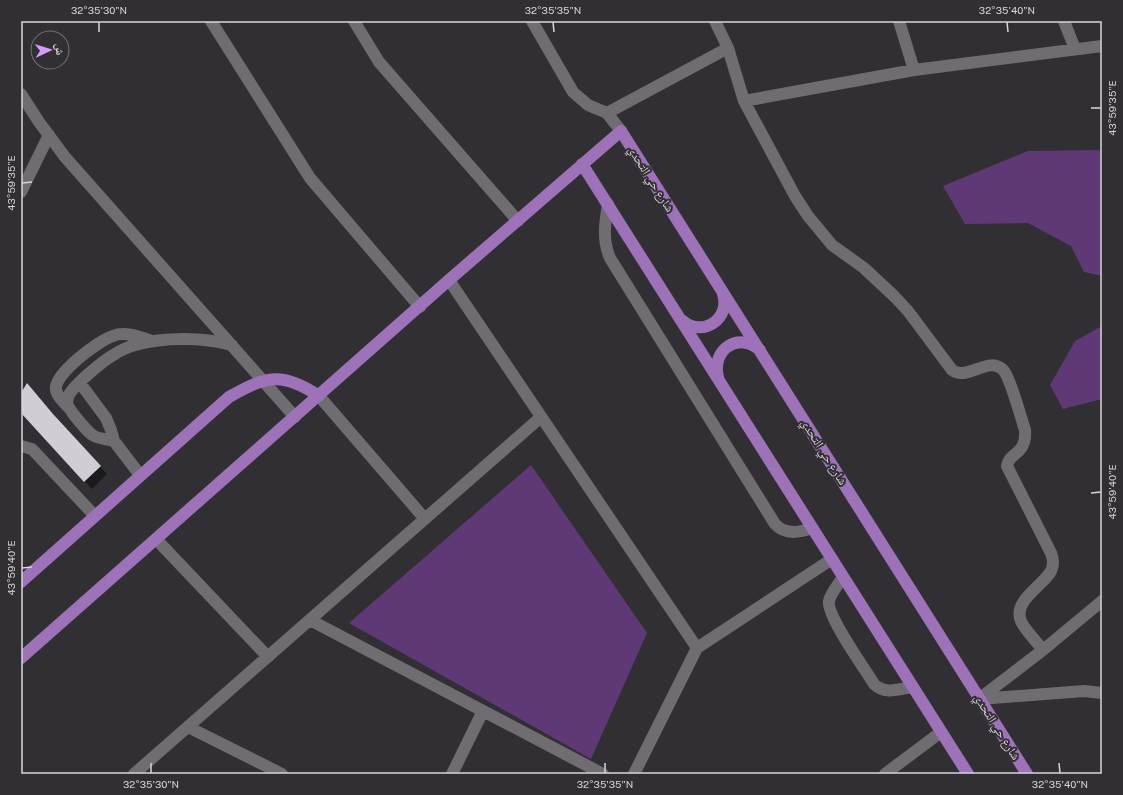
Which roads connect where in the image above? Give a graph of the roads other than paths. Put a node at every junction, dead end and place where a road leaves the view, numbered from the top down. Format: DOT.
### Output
graph roads {
  1 [pos="211,21"];
  2 [pos="354,21"];
  3 [pos="532,21"];
  4 [pos="715,21"];
  5 [pos="725,21"];
  6 [pos="899,21"];
  7 [pos="1064,21"];
  8 [pos="1102,46"];
  9 [pos="728,48"];
  10 [pos="1075,49"];
  11 [pos="914,70"];
  12 [pos="21,94"];
  13 [pos="744,101"];
  14 [pos="607,113"];
  15 [pos="621,131"];
  16 [pos="49,136"];
  17 [pos="582,164"];
  18 [pos="21,192"];
  19 [pos="608,204"];
  20 [pos="518,221"];
  21 [pos="449,280"];
  22 [pos="720,289"];
  23 [pos="420,307"];
  24 [pos="679,317"];
  25 [pos="155,342"];
  26 [pos="232,345"];
  27 [pos="760,351"];
  28 [pos="264,381"];
  29 [pos="80,383"];
  30 [pos="721,383"];
  31 [pos="319,396"];
  32 [pos="70,410"];
  33 [pos="295,417"];
  34 [pos="542,417"];
  35 [pos="114,441"];
  36 [pos="21,446"];
  37 [pos="140,475"];
  38 [pos="95,516"];
  39 [pos="425,519"];
  40 [pos="812,528"];
  41 [pos="156,539"];
  42 [pos="832,559"];
  43 [pos="843,577"];
  44 [pos="22,578"];
  45 [pos="1102,602"];
  46 [pos="310,620"];
  47 [pos="697,648"];
  48 [pos="1043,650"];
  49 [pos="268,657"];
  50 [pos="21,658"];
  51 [pos="913,687"];
  52 [pos="1102,693"];
  53 [pos="979,699"];
  54 [pos="483,711"];
  55 [pos="188,727"];
  56 [pos="942,732"];
  57 [pos="134,774"];
  58 [pos="282,774"];
  59 [pos="452,774"];
  60 [pos="603,774"];
  61 [pos="634,774"];
  62 [pos="885,774"];
  63 [pos="968,774"];
  64 [pos="1027,774"];
  1 -- 23 [label="street"];
  2 -- 20 [label="street"];
  3 -- 14 [label="street"];
  4 -- 9 [label="street"];
  5 -- 9 [label="street"];
  6 -- 11 [label="street"];
  7 -- 10 [label="street"];
  8 -- 10 [label="street"];
  9 -- 13 [label="street"];
  9 -- 14 [label="street"];
  10 -- 11 [label="street"];
  11 -- 13 [label="street"];
  12 -- 16 [label="street"];
  13 -- 48 [label="street"];
  14 -- 15 [label="street"];
  15 -- 17 [label="main road"];
  15 -- 22 [label="main road, شارع حي التحدي"];
  16 -- 18 [label="street"];
  16 -- 26 [label="street"];
  17 -- 19 [label="main road"];
  17 -- 20 [label="main road"];
  19 -- 24 [label="main road"];
  19 -- 40 [label="street"];
  20 -- 21 [label="main road"];
  21 -- 23 [label="main road"];
  21 -- 34 [label="street"];
  22 -- 24 [label="main road"];
  22 -- 27 [label="main road, شارع حي التحدي"];
  23 -- 31 [label="main road"];
  24 -- 30 [label="main road"];
  25 -- 26 [label="street"];
  25 -- 29 [label="street"];
  25 -- 32 [label="street"];
  26 -- 28 [label="street"];
  27 -- 30 [label="main road"];
  27 -- 53 [label="main road, شارع حي التحدي"];
  28 -- 31 [label="main road"];
  28 -- 33 [label="street"];
  28 -- 37 [label="main road"];
  29 -- 32 [label="street"];
  29 -- 35 [label="street"];
  30 -- 40 [label="main road"];
  31 -- 33 [label="main road"];
  31 -- 39 [label="street"];
  32 -- 35 [label="street"];
  33 -- 41 [label="main road"];
  34 -- 39 [label="street"];
  34 -- 47 [label="street"];
  35 -- 37 [label="street"];
  36 -- 38 [label="street"];
  37 -- 38 [label="main road"];
  38 -- 44 [label="main road"];
  39 -- 46 [label="street"];
  40 -- 42 [label="main road"];
  41 -- 49 [label="street"];
  41 -- 50 [label="main road"];
  42 -- 43 [label="main road"];
  42 -- 47 [label="street"];
  43 -- 51 [label="main road"];
  43 -- 51 [label="street"];
  45 -- 48 [label="street"];
  46 -- 49 [label="street"];
  46 -- 54 [label="street"];
  47 -- 61 [label="street"];
  48 -- 53 [label="street"];
  49 -- 55 [label="street"];
  51 -- 56 [label="main road"];
  52 -- 53 [label="street"];
  53 -- 64 [label="main road, شارع حي التحدي"];
  54 -- 59 [label="street"];
  54 -- 60 [label="street"];
  55 -- 57 [label="street"];
  55 -- 58 [label="street"];
  56 -- 62 [label="street"];
  56 -- 63 [label="main road"];
}
